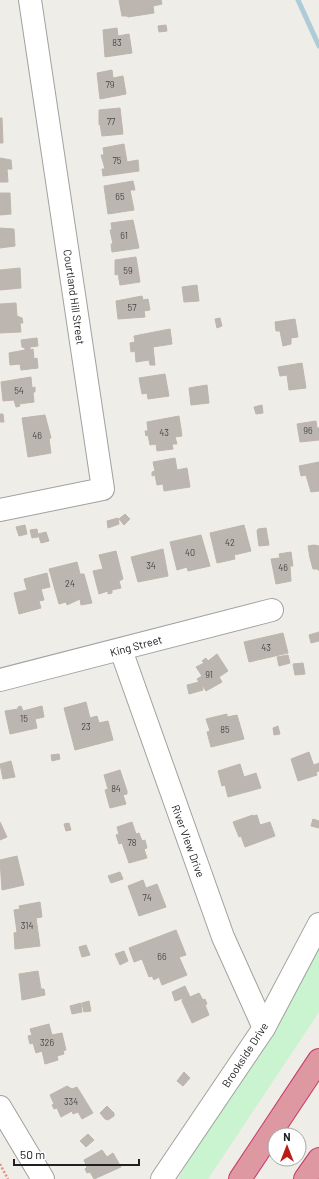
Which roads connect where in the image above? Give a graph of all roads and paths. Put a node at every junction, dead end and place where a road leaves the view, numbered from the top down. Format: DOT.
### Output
graph roads {
  1 [pos="30,0"];
  2 [pos="0,510"];
  3 [pos="272,610"];
  4 [pos="121,650"];
  5 [pos="0,680"];
  6 [pos="319,924"];
  7 [pos="264,1028"];
  8 [pos="319,1060"];
  9 [pos="0,1107"];
  10 [pos="319,1159"];
  11 [pos="0,1164"];
  12 [pos="8,1179"];
  13 [pos="43,1179"];
  14 [pos="162,1179"];
  15 [pos="240,1179"];
  16 [pos="306,1179"];
  1 -- 2 [label="street, Courtland Hill Street"];
  3 -- 4 [label="street, King Street"];
  4 -- 5 [label="street, King Street"];
  4 -- 7 [label="street, River View Drive"];
  6 -- 7 [label="street, Brookside Drive"];
  7 -- 14 [label="street, Brookside Drive"];
  8 -- 15 [label="highway"];
  9 -- 13 [label="street"];
  10 -- 16 [label="highway"];
  11 -- 12 [label="path"];
}
